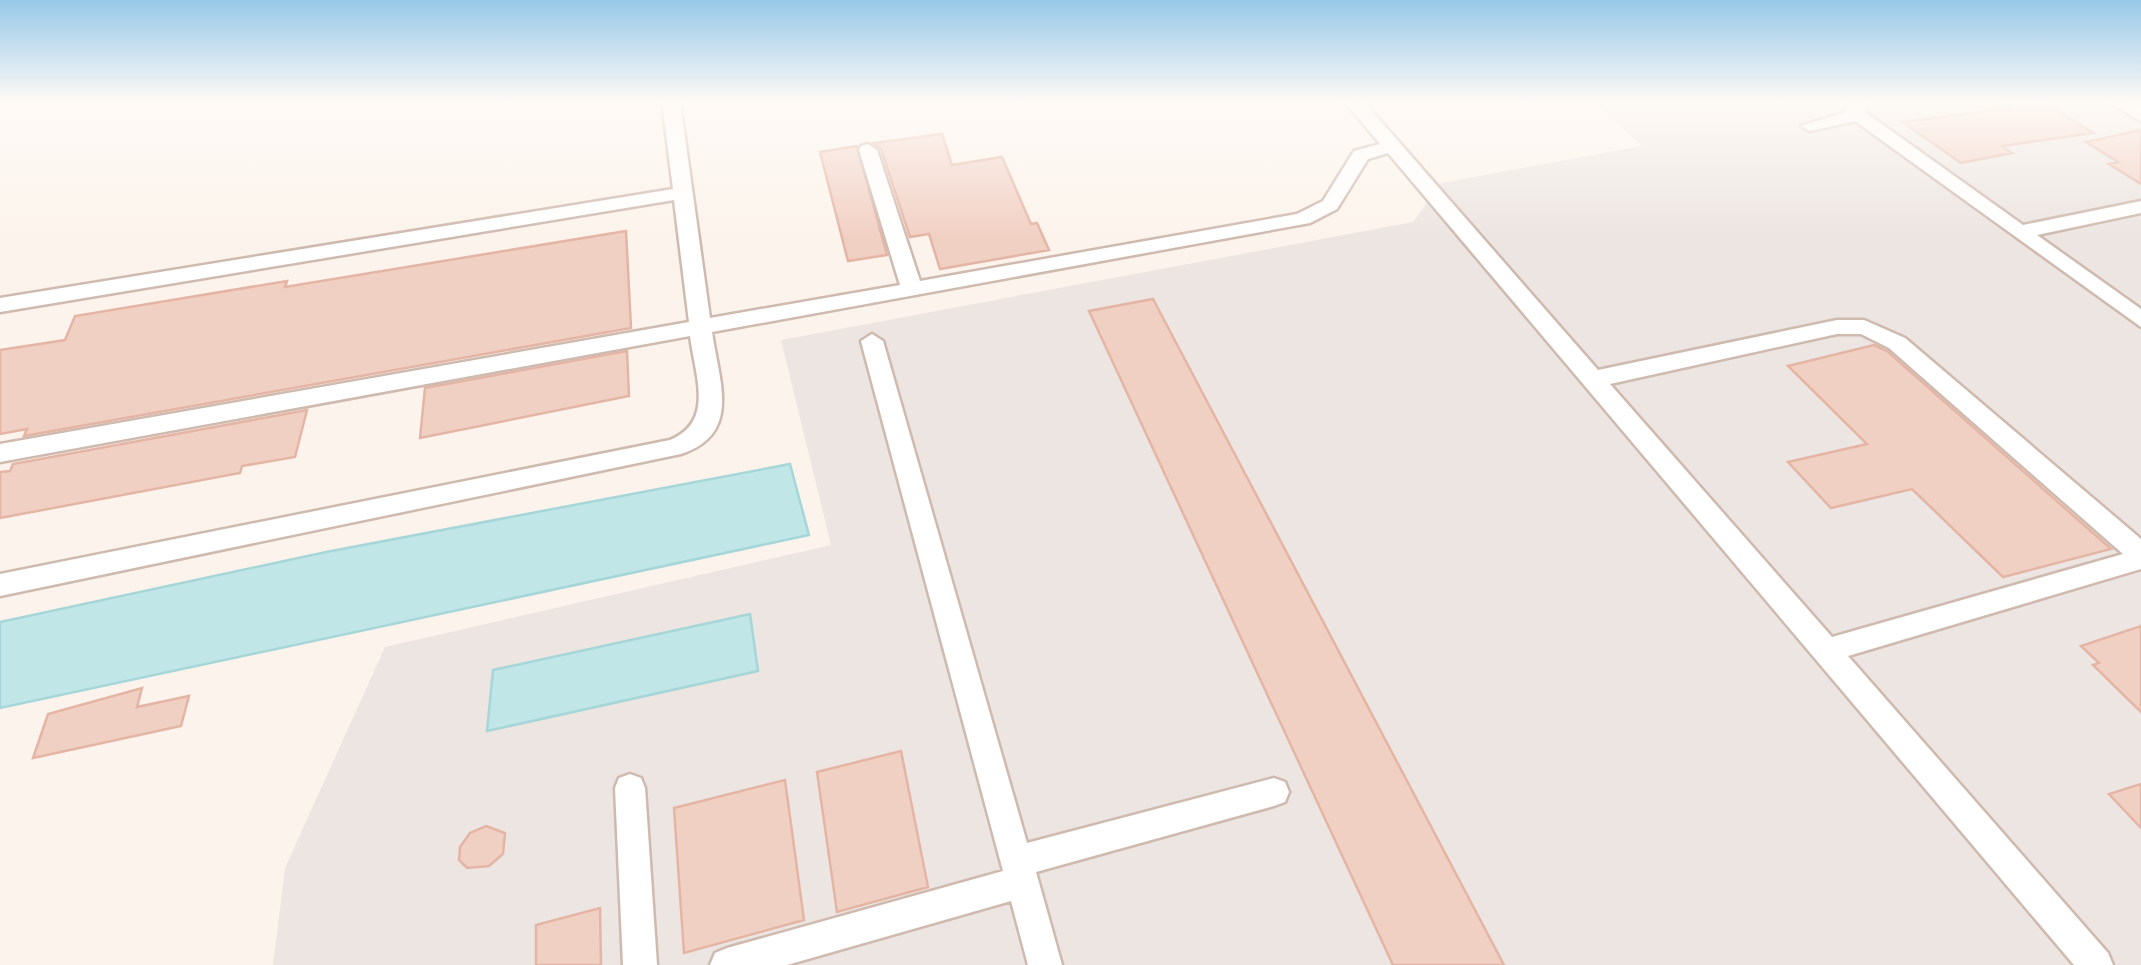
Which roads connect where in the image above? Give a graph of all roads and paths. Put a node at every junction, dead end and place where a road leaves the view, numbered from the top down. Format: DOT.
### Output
graph roads {
  1 [pos="676,147"];
  2 [pos="1388,147"];
  3 [pos="1393,147"];
  4 [pos="1909,147"];
  5 [pos="868,150"];
  6 [pos="682,193"];
  7 [pos="2141,207"];
  8 [pos="2020,232"];
  9 [pos="912,290"];
  10 [pos="0,305"];
  11 [pos="2141,320"];
  12 [pos="700,327"];
  13 [pos="872,341"];
  14 [pos="1595,379"];
  15 [pos="0,453"];
  16 [pos="2141,557"];
  17 [pos="0,585"];
  18 [pos="1828,650"];
  19 [pos="630,788"];
  20 [pos="1274,792"];
  21 [pos="1021,871"];
  22 [pos="640,965"];
  23 [pos="726,965"];
  24 [pos="1045,965"];
  25 [pos="2096,965"];
  1 -- 6 [label="lane"];
  2 -- 9 [label="lane"];
  3 -- 14 [label="lane"];
  4 -- 8 [label="lane"];
  5 -- 9 [label="lane"];
  6 -- 10 [label="lane"];
  6 -- 12 [label="lane"];
  7 -- 8 [label="lane"];
  8 -- 11 [label="lane"];
  9 -- 12 [label="lane"];
  12 -- 15 [label="lane"];
  12 -- 17 [label="lane"];
  13 -- 21 [label="lane"];
  14 -- 16 [label="lane"];
  14 -- 18 [label="lane"];
  16 -- 18 [label="lane"];
  18 -- 25 [label="lane"];
  19 -- 22 [label="lane"];
  20 -- 21 [label="lane"];
  21 -- 23 [label="lane"];
  21 -- 24 [label="lane"];
}
